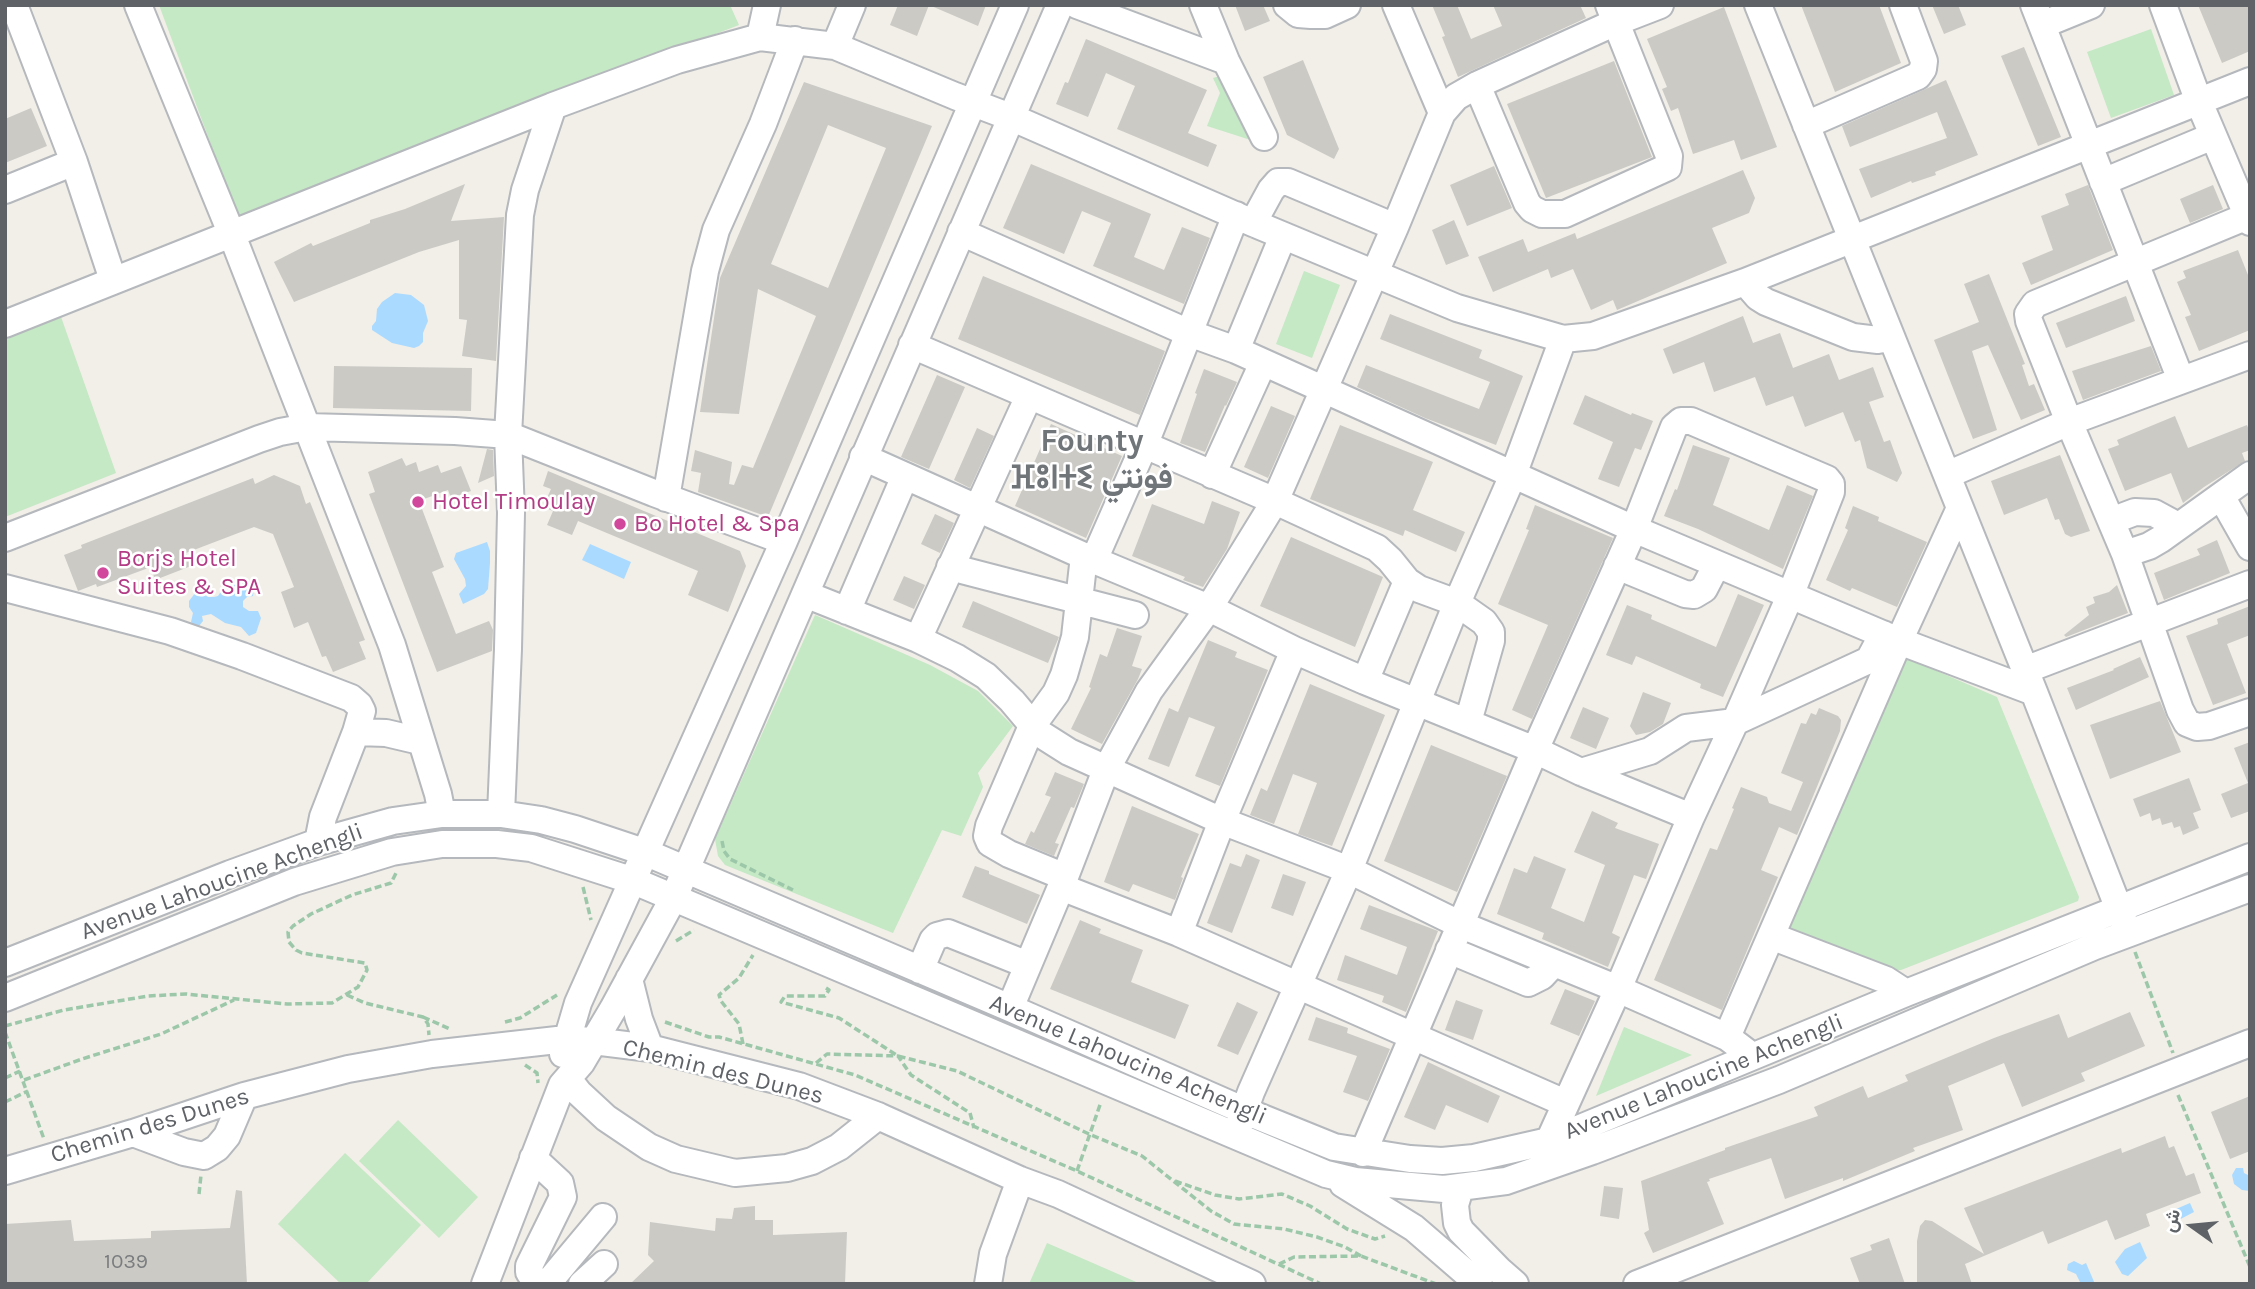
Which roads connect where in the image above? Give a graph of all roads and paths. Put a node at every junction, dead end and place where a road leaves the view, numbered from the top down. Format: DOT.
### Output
graph roads {
  1 [pos="14,5"];
  2 [pos="138,5"];
  3 [pos="767,5"];
  4 [pos="852,5"];
  5 [pos="1015,5"];
  6 [pos="1060,5"];
  7 [pos="1077,5"];
  8 [pos="1203,5"];
  9 [pos="1287,5"];
  10 [pos="1347,5"];
  11 [pos="1396,5"];
  12 [pos="1660,5"];
  13 [pos="1758,5"];
  14 [pos="1903,5"];
  15 [pos="2091,5"];
  16 [pos="2163,5"];
  17 [pos="1612,14"];
  18 [pos="2038,15"];
  19 [pos="760,37"];
  20 [pos="795,40"];
  21 [pos="835,46"];
  22 [pos="1226,61"];
  23 [pos="2250,81"];
  24 [pos="1478,85"];
  25 [pos="2199,102"];
  26 [pos="973,103"];
  27 [pos="553,106"];
  28 [pos="1442,113"];
  29 [pos="1013,118"];
  30 [pos="1806,125"];
  31 [pos="2213,136"];
  32 [pos="1264,137"];
  33 [pos="2089,145"];
  34 [pos="74,162"];
  35 [pos="2103,182"];
  36 [pos="5,190"];
  37 [pos="2249,218"];
  38 [pos="1245,219"];
  39 [pos="1395,227"];
  40 [pos="961,232"];
  41 [pos="232,235"];
  42 [pos="1283,236"];
  43 [pos="1851,239"];
  44 [pos="2135,262"];
  45 [pos="1374,274"];
  46 [pos="113,280"];
  47 [pos="1745,282"];
  48 [pos="5,324"];
  49 [pos="1189,333"];
  50 [pos="1890,338"];
  51 [pos="1563,340"];
  52 [pos="912,345"];
  53 [pos="1236,350"];
  54 [pos="2250,355"];
  55 [pos="1263,363"];
  56 [pos="2181,380"];
  57 [pos="1322,391"];
  58 [pos="1029,396"];
  59 [pos="2069,422"];
  60 [pos="307,427"];
  61 [pos="508,435"];
  62 [pos="1144,446"];
  63 [pos="863,457"];
  64 [pos="1212,475"];
  65 [pos="1513,475"];
  66 [pos="1947,475"];
  67 [pos="2250,475"];
  68 [pos="905,476"];
  69 [pos="2221,496"];
  70 [pos="666,498"];
  71 [pos="1275,501"];
  72 [pos="1960,508"];
  73 [pos="978,509"];
  74 [pos="2111,521"];
  75 [pos="2178,526"];
  76 [pos="1634,529"];
  77 [pos="5,538"];
  78 [pos="784,541"];
  79 [pos="2250,547"];
  80 [pos="2125,554"];
  81 [pos="1089,558"];
  82 [pos="1717,564"];
  83 [pos="1617,566"];
  84 [pos="950,567"];
  85 [pos="1407,581"];
  86 [pos="2250,584"];
  87 [pos="5,588"];
  88 [pos="805,594"];
  89 [pos="1790,596"];
  90 [pos="1080,602"];
  91 [pos="1457,603"];
  92 [pos="1209,608"];
  93 [pos="847,611"];
  94 [pos="1135,615"];
  95 [pos="2149,623"];
  96 [pos="1891,637"];
  97 [pos="918,639"];
  98 [pos="1294,650"];
  99 [pos="1365,681"];
  100 [pos="2030,681"];
  101 [pos="1417,704"];
  102 [pos="2250,712"];
  103 [pos="1468,722"];
  104 [pos="1735,722"];
  105 [pos="1032,726"];
  106 [pos="356,732"];
  107 [pos="421,741"];
  108 [pos="1535,750"];
  109 [pos="1106,770"];
  110 [pos="1581,772"];
  111 [pos="442,814"];
  112 [pos="502,814"];
  113 [pos="1691,817"];
  114 [pos="1222,821"];
  115 [pos="699,836"];
  116 [pos="318,842"];
  117 [pos="392,852"];
  118 [pos="646,853"];
  119 [pos="2250,857"];
  120 [pos="566,858"];
  121 [pos="686,870"];
  122 [pos="1349,870"];
  123 [pos="634,881"];
  124 [pos="1063,882"];
  125 [pos="2250,888"];
  126 [pos="793,890"];
  127 [pos="674,897"];
  128 [pos="2118,908"];
  129 [pos="1459,924"];
  130 [pos="589,928"];
  131 [pos="1179,933"];
  132 [pos="2129,934"];
  133 [pos="1771,936"];
  134 [pos="757,947"];
  135 [pos="1449,950"];
  136 [pos="1554,963"];
  137 [pos="5,964"];
  138 [pos="1028,964"];
  139 [pos="920,970"];
  140 [pos="629,979"];
  141 [pos="820,985"];
  142 [pos="565,986"];
  143 [pos="1298,986"];
  144 [pos="1618,989"];
  145 [pos="1906,993"];
  146 [pos="347,995"];
  147 [pos="5,998"];
  148 [pos="235,999"];
  149 [pos="1010,1008"];
  150 [pos="423,1017"];
  151 [pos="661,1018"];
  152 [pos="499,1024"];
  153 [pos="5,1026"];
  154 [pos="457,1030"];
  155 [pos="5,1032"];
  156 [pos="1413,1036"];
  157 [pos="1727,1037"];
  158 [pos="566,1039"];
  159 [pos="530,1043"];
  160 [pos="2250,1043"];
  161 [pos="743,1044"];
  162 [pos="645,1047"];
  163 [pos="432,1054"];
  164 [pos="898,1056"];
  165 [pos="1752,1056"];
  166 [pos="816,1063"];
  167 [pos="573,1067"];
  168 [pos="20,1071"];
  169 [pos="2174,1073"];
  170 [pos="5,1078"];
  171 [pos="24,1080"];
  172 [pos="28,1091"];
  173 [pos="244,1097"];
  174 [pos="1102,1097"];
  175 [pos="5,1102"];
  176 [pos="1564,1103"];
  177 [pos="1245,1111"];
  178 [pos="877,1116"];
  179 [pos="974,1128"];
  180 [pos="133,1133"];
  181 [pos="1091,1135"];
  182 [pos="1235,1136"];
  183 [pos="1549,1141"];
  184 [pos="1363,1153"];
  185 [pos="50,1158"];
  186 [pos="533,1158"];
  187 [pos="5,1171"];
  188 [pos="1077,1171"];
  189 [pos="1326,1174"];
  190 [pos="1020,1180"];
  191 [pos="1172,1180"];
  192 [pos="1460,1188"];
  193 [pos="603,1217"];
  194 [pos="1386,1236"];
  195 [pos="1361,1256"];
  196 [pos="604,1264"];
  197 [pos="1279,1264"];
  198 [pos="2250,1267"];
  199 [pos="485,1284"];
  200 [pos="538,1284"];
  201 [pos="547,1284"];
  202 [pos="582,1284"];
  203 [pos="988,1284"];
  204 [pos="1251,1284"];
  205 [pos="1321,1284"];
  206 [pos="1436,1284"];
  207 [pos="1479,1284"];
  208 [pos="1515,1284"];
  209 [pos="1637,1284"];
  1 -- 34 [label="street"];
  2 -- 41 [label="street"];
  3 -- 19 [label="street"];
  4 -- 21 [label="street"];
  5 -- 26 [label="street"];
  6 -- 29 [label="street"];
  7 -- 22 [label="street"];
  8 -- 22 [label="street"];
  9 -- 10 [label="street"];
  11 -- 28 [label="street"];
  12 -- 17 [label="street"];
  13 -- 30 [label="street"];
  14 -- 30 [label="street"];
  15 -- 18 [label="street"];
  16 -- 25 [label="street"];
  17 -- 24 [label="street"];
  17 -- 24 [label="street"];
  18 -- 33 [label="street"];
  19 -- 20 [label="street"];
  19 -- 27 [label="street"];
  20 -- 21 [label="street"];
  20 -- 70 [label="street"];
  21 -- 26 [label="street"];
  22 -- 32 [label="street"];
  23 -- 25 [label="street"];
  24 -- 28 [label="street"];
  25 -- 31 [label="street"];
  25 -- 33 [label="street"];
  26 -- 29 [label="street"];
  26 -- 78 [label="street"];
  27 -- 41 [label="street"];
  27 -- 61 [label="street"];
  28 -- 39 [label="street"];
  29 -- 38 [label="street"];
  29 -- 40 [label="street"];
  30 -- 43 [label="street"];
  31 -- 35 [label="street"];
  31 -- 37 [label="street"];
  33 -- 35 [label="street"];
  33 -- 43 [label="street"];
  34 -- 36 [label="street"];
  34 -- 46 [label="street"];
  35 -- 44 [label="street"];
  37 -- 44 [label="street"];
  38 -- 39 [label="street"];
  38 -- 42 [label="street"];
  38 -- 49 [label="street"];
  39 -- 45 [label="street"];
  40 -- 49 [label="street"];
  40 -- 52 [label="street"];
  41 -- 46 [label="street"];
  41 -- 60 [label="street"];
  42 -- 45 [label="street"];
  42 -- 53 [label="street"];
  43 -- 47 [label="street"];
  43 -- 50 [label="street"];
  44 -- 56 [label="street"];
  44 -- 59 [label="street"];
  45 -- 51 [label="street"];
  45 -- 57 [label="street"];
  46 -- 48 [label="street"];
  47 -- 50 [label="street"];
  47 -- 51 [label="street"];
  49 -- 53 [label="street"];
  49 -- 62 [label="street"];
  50 -- 66 [label="street"];
  51 -- 65 [label="street"];
  52 -- 58 [label="street"];
  52 -- 63 [label="street"];
  53 -- 55 [label="street"];
  54 -- 56 [label="street"];
  55 -- 57 [label="street"];
  55 -- 64 [label="street"];
  56 -- 59 [label="street"];
  57 -- 65 [label="street"];
  57 -- 71 [label="street"];
  58 -- 62 [label="street"];
  58 -- 73 [label="street"];
  59 -- 66 [label="street"];
  59 -- 74 [label="street"];
  60 -- 61 [label="street"];
  60 -- 77 [label="street"];
  60 -- 107 [label="street"];
  61 -- 70 [label="street"];
  61 -- 112 [label="street"];
  62 -- 64 [label="street"];
  62 -- 81 [label="street"];
  63 -- 68 [label="street"];
  63 -- 88 [label="street"];
  64 -- 71 [label="street"];
  65 -- 76 [label="street"];
  65 -- 91 [label="street"];
  66 -- 72 [label="street"];
  67 -- 69 [label="street"];
  68 -- 73 [label="street"];
  68 -- 93 [label="street"];
  69 -- 75 [label="street"];
  69 -- 79 [label="street"];
  70 -- 78 [label="street"];
  71 -- 85 [label="street"];
  71 -- 92 [label="street"];
  72 -- 96 [label="street"];
  72 -- 100 [label="street"];
  73 -- 81 [label="street"];
  73 -- 84 [label="street"];
  74 -- 75 [label="street"];
  74 -- 80 [label="street"];
  75 -- 80 [label="street"];
  76 -- 82 [label="street"];
  76 -- 83 [label="street"];
  76 -- 89 [label="street"];
  78 -- 118 [label="street"];
  80 -- 95 [label="street"];
  81 -- 90 [label="street"];
  81 -- 92 [label="street"];
  82 -- 83 [label="street"];
  82 -- 89 [label="street"];
  83 -- 108 [label="street"];
  84 -- 90 [label="street"];
  84 -- 97 [label="street"];
  85 -- 91 [label="street"];
  85 -- 99 [label="street"];
  86 -- 95 [label="street"];
  87 -- 106 [label="street"];
  88 -- 93 [label="street"];
  88 -- 115 [label="street"];
  89 -- 96 [label="street"];
  89 -- 104 [label="street"];
  90 -- 94 [label="street"];
  90 -- 105 [label="street"];
  91 -- 101 [label="street"];
  91 -- 103 [label="street"];
  92 -- 98 [label="street"];
  92 -- 109 [label="street"];
  93 -- 97 [label="street"];
  95 -- 100 [label="street"];
  95 -- 102 [label="street"];
  96 -- 100 [label="street"];
  96 -- 104 [label="street"];
  96 -- 133 [label="street"];
  97 -- 105 [label="street"];
  98 -- 99 [label="street"];
  98 -- 114 [label="street"];
  99 -- 101 [label="street"];
  100 -- 128 [label="street"];
  101 -- 103 [label="street"];
  101 -- 122 [label="street"];
  103 -- 108 [label="street"];
  104 -- 110 [label="street"];
  104 -- 113 [label="street"];
  105 -- 109 [label="street"];
  105 -- 124 [label="street"];
  106 -- 107 [label="street"];
  106 -- 116 [label="street"];
  107 -- 111 [label="street"];
  108 -- 110 [label="street"];
  108 -- 129 [label="street"];
  109 -- 114 [label="street"];
  109 -- 124 [label="street"];
  110 -- 113 [label="street"];
  111 -- 112 [label="street, Avenue Lahoucine Achengli"];
  111 -- 116 [label="street, Avenue Lahoucine Achengli"];
  112 -- 118 [label="street, Avenue Lahoucine Achengli"];
  113 -- 144 [label="street"];
  114 -- 122 [label="street"];
  114 -- 131 [label="street"];
  115 -- 121 [label="street"];
  115 -- 126 [label="path"];
  116 -- 137 [label="street, Avenue Lahoucine Achengli"];
  117 -- 120 [label="street, Avenue Lahoucine Achengli"];
  117 -- 146 [label="path"];
  117 -- 147 [label="street, Avenue Lahoucine Achengli"];
  118 -- 121 [label="street, Avenue Lahoucine Achengli"];
  118 -- 123 [label="street"];
  119 -- 128 [label="street, Avenue Lahoucine Achengli"];
  120 -- 123 [label="street, Avenue Lahoucine Achengli"];
  120 -- 130 [label="path"];
  121 -- 127 [label="street"];
  121 -- 139 [label="street, Avenue Lahoucine Achengli"];
  122 -- 129 [label="street"];
  122 -- 143 [label="street"];
  123 -- 127 [label="street, Avenue Lahoucine Achengli"];
  123 -- 158 [label="street"];
  124 -- 131 [label="street"];
  124 -- 138 [label="street"];
  125 -- 132 [label="street, Avenue Lahoucine Achengli"];
  127 -- 140 [label="street"];
  127 -- 182 [label="street, Avenue Lahoucine Achengli"];
  128 -- 132 [label="street"];
  128 -- 145 [label="street, Avenue Lahoucine Achengli"];
  129 -- 135 [label="street"];
  129 -- 136 [label="street"];
  131 -- 143 [label="street"];
  132 -- 169 [label="path"];
  132 -- 192 [label="street, Avenue Lahoucine Achengli"];
  133 -- 145 [label="street"];
  133 -- 157 [label="street"];
  134 -- 161 [label="path"];
  135 -- 136 [label="street"];
  135 -- 156 [label="street"];
  136 -- 144 [label="street"];
  138 -- 139 [label="street"];
  138 -- 149 [label="street"];
  139 -- 149 [label="street, Avenue Lahoucine Achengli"];
  140 -- 162 [label="street"];
  140 -- 167 [label="street"];
  141 -- 164 [label="path"];
  142 -- 152 [label="path"];
  143 -- 156 [label="street"];
  143 -- 177 [label="street"];
  144 -- 157 [label="street"];
  144 -- 176 [label="street"];
  145 -- 165 [label="street, Avenue Lahoucine Achengli"];
  146 -- 148 [label="path"];
  146 -- 150 [label="path"];
  148 -- 153 [label="path"];
  148 -- 171 [label="path"];
  149 -- 177 [label="street, Avenue Lahoucine Achengli"];
  150 -- 154 [label="path"];
  150 -- 163 [label="path"];
  151 -- 161 [label="path"];
  155 -- 168 [label="path"];
  156 -- 176 [label="street"];
  156 -- 184 [label="street"];
  157 -- 165 [label="street"];
  158 -- 159 [label="street, Chemin des Dunes"];
  158 -- 167 [label="street, Chemin des Dunes"];
  159 -- 163 [label="street, Chemin des Dunes"];
  159 -- 167 [label="street"];
  160 -- 169 [label="street"];
  161 -- 166 [label="path"];
  162 -- 167 [label="street, Chemin des Dunes"];
  162 -- 178 [label="street, Chemin des Dunes"];
  163 -- 173 [label="street, Chemin des Dunes"];
  164 -- 166 [label="path"];
  164 -- 179 [label="path"];
  164 -- 181 [label="path"];
  165 -- 183 [label="street, Avenue Lahoucine Achengli"];
  166 -- 179 [label="path"];
  167 -- 178 [label="street"];
  167 -- 186 [label="street"];
  168 -- 170 [label="path"];
  168 -- 171 [label="path"];
  169 -- 198 [label="path"];
  169 -- 209 [label="street"];
  171 -- 172 [label="path"];
  172 -- 175 [label="path"];
  172 -- 185 [label="path"];
  173 -- 180 [label="street, Chemin des Dunes"];
  173 -- 180 [label="street"];
  174 -- 181 [label="path"];
  176 -- 183 [label="street"];
  177 -- 182 [label="street"];
  177 -- 184 [label="street, Avenue Lahoucine Achengli"];
  178 -- 190 [label="street, Chemin des Dunes"];
  179 -- 188 [label="path"];
  180 -- 185 [label="street, Chemin des Dunes"];
  181 -- 188 [label="path"];
  181 -- 191 [label="path"];
  182 -- 189 [label="street, Avenue Lahoucine Achengli"];
  183 -- 184 [label="street, Avenue Lahoucine Achengli"];
  185 -- 187 [label="street, Chemin des Dunes"];
  186 -- 199 [label="street"];
  186 -- 200 [label="street"];
  188 -- 197 [label="path"];
  189 -- 192 [label="street, Avenue Lahoucine Achengli"];
  189 -- 207 [label="street"];
  190 -- 203 [label="street"];
  190 -- 204 [label="street, Chemin des Dunes"];
  191 -- 194 [label="path"];
  191 -- 195 [label="path"];
  192 -- 208 [label="street"];
  193 -- 201 [label="street"];
  195 -- 197 [label="path"];
  195 -- 206 [label="path"];
  196 -- 202 [label="street"];
  197 -- 205 [label="path"];
}
